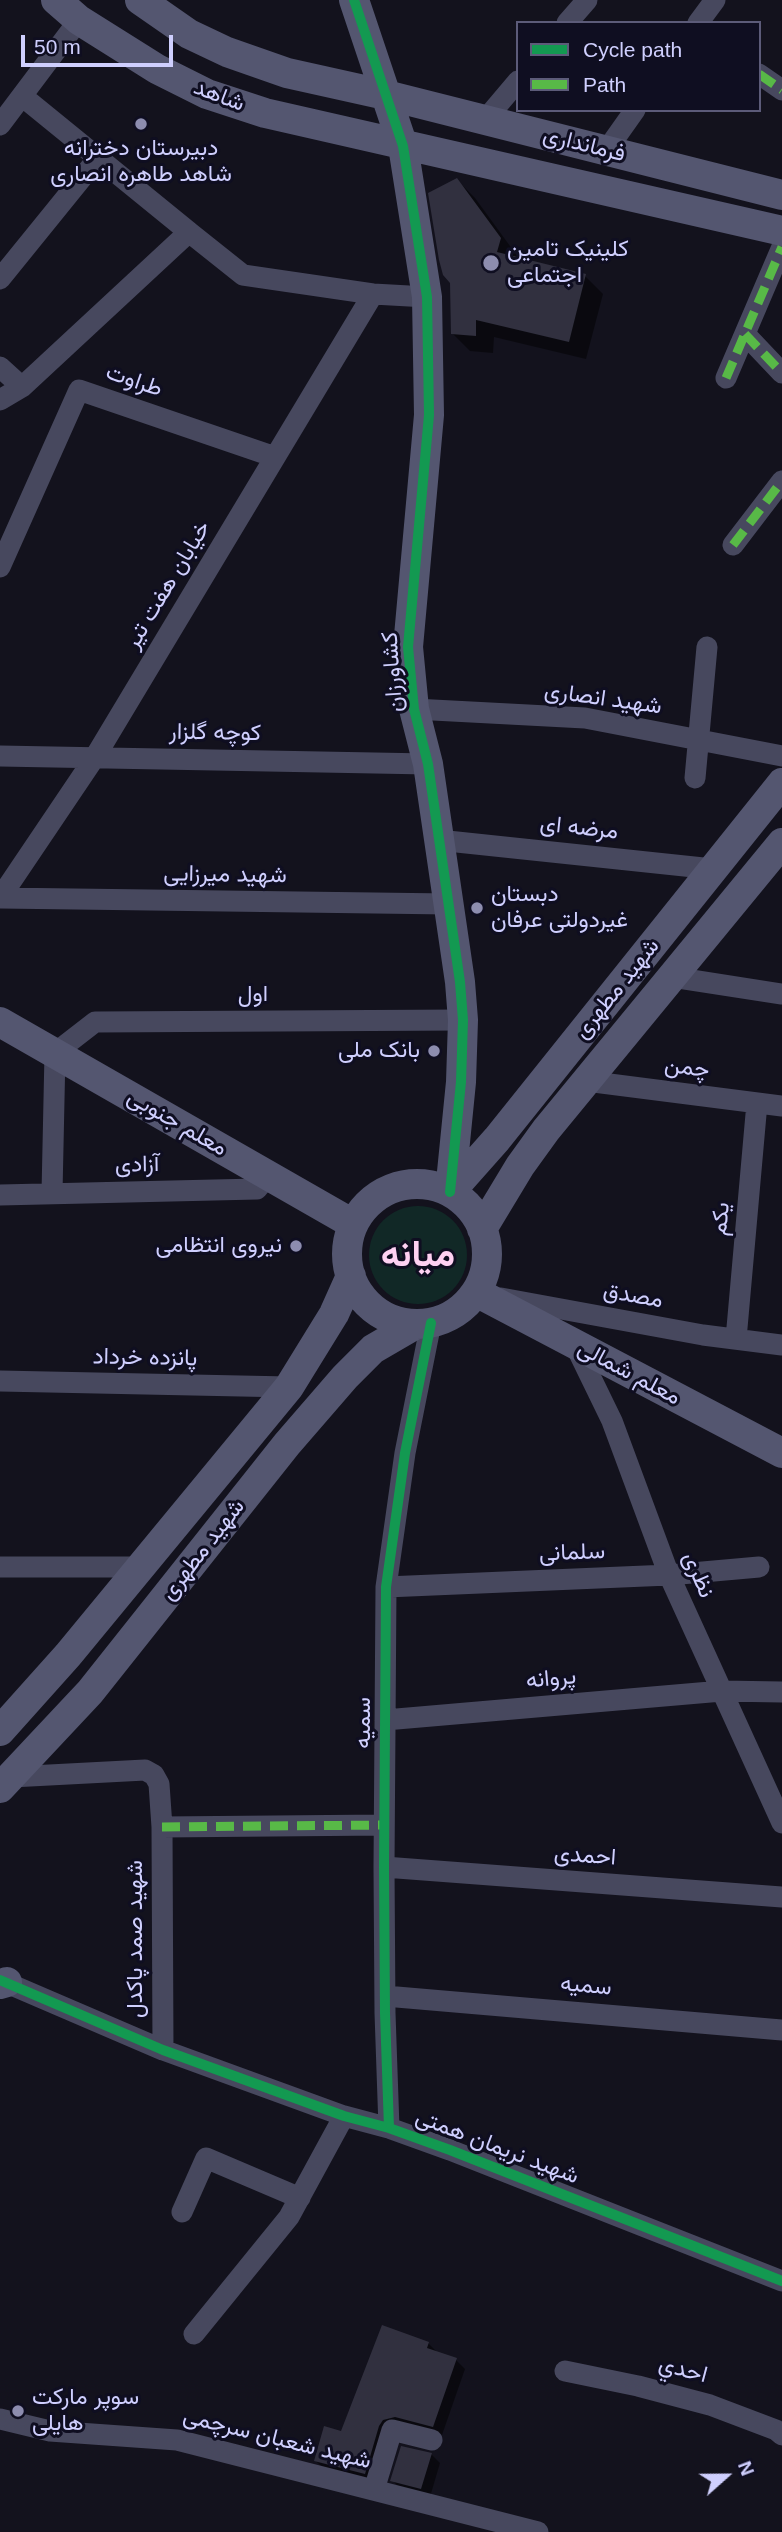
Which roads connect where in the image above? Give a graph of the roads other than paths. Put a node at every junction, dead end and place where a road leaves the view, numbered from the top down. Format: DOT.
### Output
graph roads {
  1 [pos="56,0"];
  2 [pos="140,0"];
  3 [pos="355,0"];
  4 [pos="587,0"];
  5 [pos="715,0"];
  6 [pos="79,20"];
  7 [pos="569,21"];
  8 [pos="699,21"];
  9 [pos="761,75"];
  10 [pos="516,83"];
  11 [pos="782,90"];
  12 [pos="386,95"];
  13 [pos="22,96"];
  14 [pos="634,112"];
  15 [pos="485,120"];
  16 [pos="0,125"];
  17 [pos="403,146"];
  18 [pos="606,151"];
  19 [pos="98,158"];
  20 [pos="782,195"];
  21 [pos="782,231"];
  22 [pos="189,232"];
  23 [pos="782,247"];
  24 [pos="0,279"];
  25 [pos="373,294"];
  26 [pos="427,297"];
  27 [pos="745,334"];
  28 [pos="0,367"];
  29 [pos="782,373"];
  30 [pos="726,378"];
  31 [pos="22,387"];
  32 [pos="0,400"];
  33 [pos="275,457"];
  34 [pos="782,481"];
  35 [pos="733,545"];
  36 [pos="0,567"];
  37 [pos="707,647"];
  38 [pos="414,709"];
  39 [pos="698,740"];
  40 [pos="0,756"];
  41 [pos="95,757"];
  42 [pos="782,757"];
  43 [pos="428,764"];
  44 [pos="695,778"];
  45 [pos="782,783"];
  46 [pos="438,840"];
  47 [pos="776,860"];
  48 [pos="713,869"];
  49 [pos="0,898"];
  50 [pos="449,904"];
  51 [pos="672,977"];
  52 [pos="782,994"];
  53 [pos="463,1020"];
  54 [pos="0,1021"];
  55 [pos="55,1053"];
  56 [pos="586,1082"];
  57 [pos="757,1103"];
  58 [pos="782,1106"];
  59 [pos="268,1175"];
  60 [pos="450,1192"];
  61 [pos="52,1193"];
  62 [pos="0,1195"];
  63 [pos="354,1224"];
  64 [pos="482,1229"];
  65 [pos="351,1276"];
  66 [pos="476,1293"];
  67 [pos="423,1324"];
  68 [pos="736,1339"];
  69 [pos="575,1345"];
  70 [pos="782,1345"];
  71 [pos="0,1381"];
  72 [pos="289,1387"];
  73 [pos="782,1453"];
  74 [pos="0,1567"];
  75 [pos="140,1567"];
  76 [pos="759,1567"];
  77 [pos="668,1575"];
  78 [pos="386,1587"];
  79 [pos="722,1692"];
  80 [pos="782,1692"];
  81 [pos="385,1720"];
  82 [pos="4,1722"];
  83 [pos="5,1782"];
  84 [pos="782,1823"];
  85 [pos="384,1825"];
  86 [pos="162,1826"];
  87 [pos="384,1867"];
  88 [pos="782,1898"];
  89 [pos="2,1982"];
  90 [pos="385,1996"];
  91 [pos="782,2031"];
  92 [pos="163,2050"];
  93 [pos="344,2116"];
  94 [pos="389,2128"];
  95 [pos="300,2198"];
  96 [pos="182,2212"];
  97 [pos="782,2281"];
  98 [pos="194,2334"];
  99 [pos="565,2371"];
  100 [pos="0,2419"];
  101 [pos="782,2435"];
  102 [pos="432,2440"];
  103 [pos="374,2490"];
  104 [pos="538,2532"];
  1 -- 6 [label="main road, شاهد"];
  2 -- 12 [label="main road, شاهد"];
  3 -- 12 [label="main road"];
  4 -- 7 [label="street"];
  5 -- 8 [label="street"];
  6 -- 13 [label="street"];
  6 -- 17 [label="main road, شاهد"];
  9 -- 11 [label="street"];
  10 -- 15 [label="street"];
  12 -- 15 [label="main road, فرمانداری"];
  12 -- 17 [label="main road, کشاورزان"];
  13 -- 16 [label="street"];
  13 -- 19 [label="street"];
  14 -- 18 [label="street"];
  15 -- 18 [label="main road, فرمانداری"];
  17 -- 21 [label="main road, فرمانداری"];
  17 -- 26 [label="main road, کشاورزان"];
  18 -- 20 [label="main road, فرمانداری"];
  19 -- 22 [label="street"];
  19 -- 24 [label="street"];
  22 -- 25 [label="street"];
  22 -- 31 [label="street"];
  23 -- 27 [label="street"];
  25 -- 26 [label="street"];
  25 -- 33 [label="street, خیابان هفت تیر"];
  26 -- 38 [label="main road, کشاورزان"];
  27 -- 29 [label="street"];
  27 -- 30 [label="street"];
  28 -- 31 [label="street"];
  31 -- 32 [label="street"];
  33 -- 36 [label="street, طراوت"];
  33 -- 41 [label="street, خیابان هفت تیر"];
  34 -- 35 [label="street"];
  37 -- 39 [label="street"];
  38 -- 39 [label="street, شهید انصاری"];
  38 -- 43 [label="main road, کشاورزان"];
  39 -- 42 [label="street, شهید انصاری"];
  39 -- 44 [label="street"];
  40 -- 41 [label="street, کوچه گلزار"];
  41 -- 43 [label="street, کوچه گلزار"];
  41 -- 49 [label="street, خیابان هفت تیر"];
  43 -- 46 [label="main road, کشاورزان"];
  45 -- 48 [label="main road, شهید مطهری"];
  46 -- 48 [label="street, مرضه ای"];
  46 -- 50 [label="main road, کشاورزان"];
  47 -- 51 [label="main road, شهید مطهری"];
  48 -- 60 [label="main road, شهید مطهری"];
  49 -- 50 [label="street, شهید میرزایی"];
  50 -- 53 [label="main road, کشاورزان"];
  51 -- 52 [label="street"];
  51 -- 56 [label="main road, شهید مطهری"];
  53 -- 55 [label="street, اول"];
  53 -- 60 [label="main road, کشاورزان"];
  54 -- 55 [label="main road, معلم جنوبی"];
  55 -- 59 [label="main road, معلم جنوبی"];
  55 -- 61 [label="street"];
  56 -- 57 [label="street, چمن"];
  56 -- 64 [label="main road, شهید مطهری"];
  57 -- 58 [label="street, چمن"];
  57 -- 68 [label="street, یکم"];
  59 -- 61 [label="street, آزادی"];
  59 -- 63 [label="main road, معلم جنوبی"];
  60 -- 63 [label="main road"];
  60 -- 64 [label="main road"];
  61 -- 62 [label="street, آزادی"];
  63 -- 65 [label="main road"];
  64 -- 66 [label="main road"];
  65 -- 67 [label="main road"];
  65 -- 72 [label="main road, شهید مطهری"];
  66 -- 67 [label="main road"];
  66 -- 68 [label="street, مصدق"];
  66 -- 69 [label="main road, معلم شمالی"];
  67 -- 78 [label="street, سمیه"];
  67 -- 83 [label="main road, شهید مطهری"];
  68 -- 70 [label="street, مصدق"];
  69 -- 73 [label="main road, معلم شمالی"];
  69 -- 77 [label="street, نظری"];
  71 -- 72 [label="street, پانزده خرداد"];
  72 -- 75 [label="main road, شهید مطهری"];
  74 -- 75 [label="street"];
  75 -- 82 [label="main road, شهید مطهری"];
  76 -- 77 [label="street, سلمانی"];
  77 -- 78 [label="street, سلمانی"];
  77 -- 79 [label="street, نظری"];
  78 -- 81 [label="street, سمیه"];
  79 -- 80 [label="street, پروانه"];
  79 -- 81 [label="street, پروانه"];
  79 -- 84 [label="street, نظری"];
  81 -- 85 [label="street, سمیه"];
  83 -- 86 [label="street, شهید صمد پاکدل"];
  85 -- 86 [label="street"];
  85 -- 87 [label="street, سمیه"];
  86 -- 92 [label="street, شهید صمد پاکدل"];
  87 -- 88 [label="street, احمدی"];
  87 -- 90 [label="street, سمیه"];
  89 -- 92 [label="street, شهید نریمان همتی"];
  90 -- 91 [label="street, سميه"];
  90 -- 94 [label="street, سمیه"];
  92 -- 93 [label="street, شهید نریمان همتی"];
  93 -- 94 [label="street, شهید نریمان همتی"];
  93 -- 95 [label="street"];
  94 -- 97 [label="street, شهید نریمان همتی"];
  95 -- 96 [label="street"];
  95 -- 98 [label="street"];
  99 -- 101 [label="street, احدي"];
  100 -- 103 [label="street, شهید شعبان سرچمی"];
  102 -- 103 [label="street"];
  103 -- 104 [label="street, شهید شعبان سرچمی"];
}
